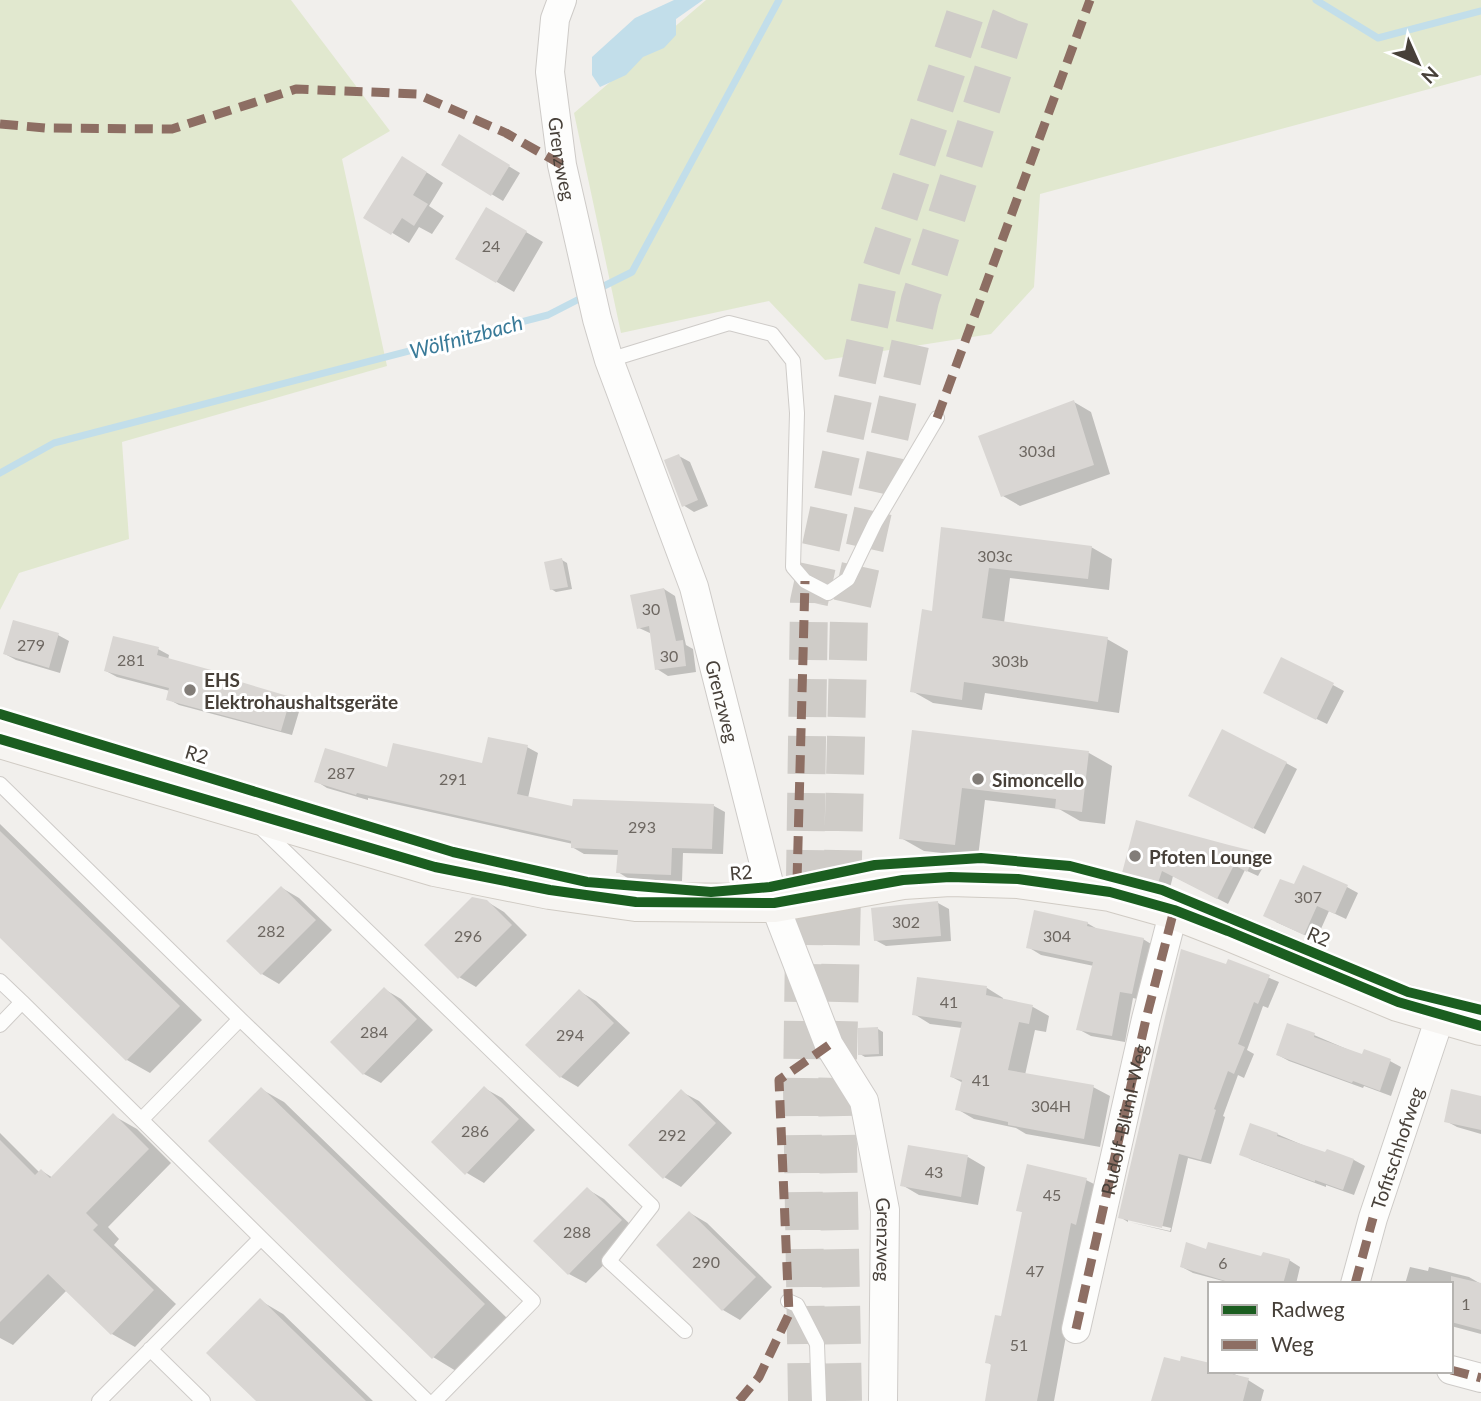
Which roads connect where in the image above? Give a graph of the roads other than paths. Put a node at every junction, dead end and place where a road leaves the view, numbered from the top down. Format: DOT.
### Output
graph roads {
  1 [pos="562,0"];
  2 [pos="609,360"];
  3 [pos="937,418"];
  4 [pos="0,739"];
  5 [pos="0,784"];
  6 [pos="244,811"];
  7 [pos="774,903"];
  8 [pos="1174,910"];
  9 [pos="0,981"];
  10 [pos="22,1002"];
  11 [pos="1441,1014"];
  12 [pos="240,1019"];
  13 [pos="0,1025"];
  14 [pos="1481,1026"];
  15 [pos="142,1119"];
  16 [pos="261,1238"];
  17 [pos="1356,1282"];
  18 [pos="788,1301"];
  19 [pos="1076,1329"];
  20 [pos="685,1331"];
  21 [pos="150,1349"];
  22 [pos="1453,1371"];
  23 [pos="1481,1378"];
  24 [pos="99,1401"];
  25 [pos="203,1401"];
  26 [pos="427,1401"];
  27 [pos="435,1401"];
  28 [pos="819,1401"];
  29 [pos="883,1401"];
  1 -- 2 [label="street, Grenzweg"];
  2 -- 3 [label="lane"];
  2 -- 7 [label="street, Grenzweg"];
  4 -- 6 [label="street"];
  5 -- 12 [label="lane"];
  6 -- 7 [label="street"];
  6 -- 20 [label="lane"];
  7 -- 8 [label="street"];
  7 -- 29 [label="street, Grenzweg"];
  8 -- 11 [label="street"];
  8 -- 19 [label="street, Rudolf-Blüml-Weg"];
  9 -- 10 [label="lane"];
  10 -- 13 [label="lane"];
  10 -- 15 [label="lane"];
  11 -- 14 [label="street"];
  11 -- 17 [label="street, Tofitschhofweg"];
  12 -- 15 [label="lane"];
  12 -- 27 [label="lane"];
  15 -- 16 [label="lane"];
  16 -- 21 [label="lane"];
  16 -- 26 [label="lane"];
  18 -- 28 [label="lane"];
  21 -- 24 [label="lane"];
  21 -- 25 [label="lane"];
  22 -- 23 [label="street"];
}
